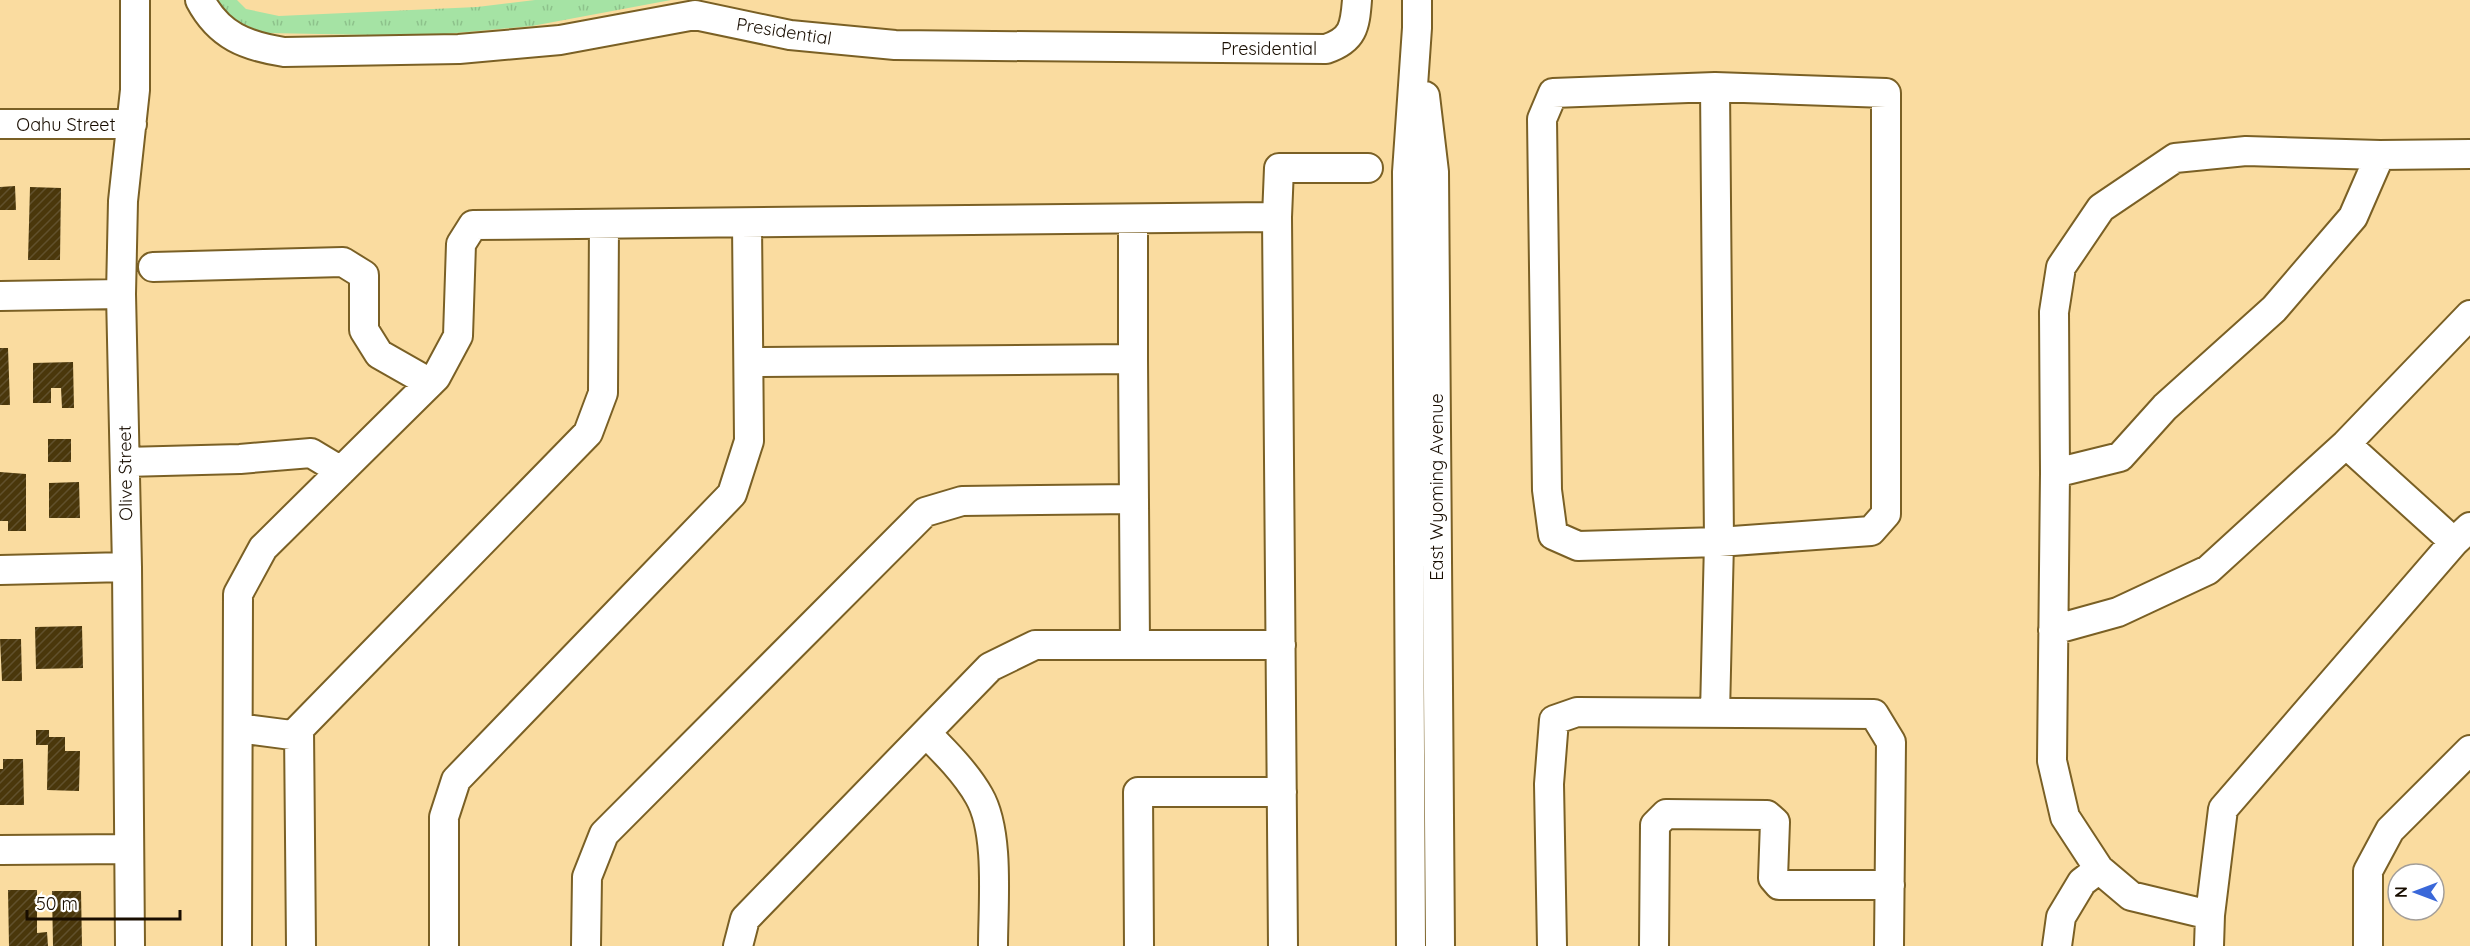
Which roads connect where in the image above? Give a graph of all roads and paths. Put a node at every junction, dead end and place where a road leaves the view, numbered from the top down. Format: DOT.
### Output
graph roads {
  1 [pos="135,0"];
  2 [pos="200,0"];
  3 [pos="1357,0"];
  4 [pos="1417,0"];
  5 [pos="695,8"];
  6 [pos="1417,28"];
  7 [pos="1715,87"];
  8 [pos="0,124"];
  9 [pos="132,124"];
  10 [pos="2470,154"];
  11 [pos="2380,155"];
  12 [pos="1368,168"];
  13 [pos="1277,217"];
  14 [pos="1132,219"];
  15 [pos="747,223"];
  16 [pos="604,224"];
  17 [pos="153,267"];
  18 [pos="121,294"];
  19 [pos="0,296"];
  20 [pos="2470,315"];
  21 [pos="1133,359"];
  22 [pos="748,362"];
  23 [pos="430,383"];
  24 [pos="2346,444"];
  25 [pos="125,462"];
  26 [pos="341,471"];
  27 [pos="2055,474"];
  28 [pos="1134,499"];
  29 [pos="2462,535"];
  30 [pos="1719,542"];
  31 [pos="127,567"];
  32 [pos="0,570"];
  33 [pos="2053,630"];
  34 [pos="1135,645"];
  35 [pos="1281,645"];
  36 [pos="1715,713"];
  37 [pos="238,728"];
  38 [pos="926,733"];
  39 [pos="299,736"];
  40 [pos="2470,750"];
  41 [pos="1282,792"];
  42 [pos="129,849"];
  43 [pos="0,850"];
  44 [pos="2099,869"];
  45 [pos="1890,885"];
  46 [pos="2210,915"];
  47 [pos="130,946"];
  48 [pos="237,946"];
  49 [pos="301,946"];
  50 [pos="444,946"];
  51 [pos="586,946"];
  52 [pos="738,946"];
  53 [pos="993,946"];
  54 [pos="1139,946"];
  55 [pos="1282,946"];
  56 [pos="1411,946"];
  57 [pos="1440,946"];
  58 [pos="1552,946"];
  59 [pos="1654,946"];
  60 [pos="1889,946"];
  61 [pos="2057,946"];
  62 [pos="2209,946"];
  63 [pos="2368,946"];
  1 -- 9 [label="street, Olive Street"];
  2 -- 5 [label="street, Presidential"];
  3 -- 5 [label="street, Presidential"];
  4 -- 6 [label="street, East Wyoming Avenue"];
  6 -- 56 [label="street, East Wyoming Avenue"];
  6 -- 57 [label="street, East Wyoming Avenue"];
  7 -- 30 [label="street"];
  7 -- 30 [label="street"];
  7 -- 30 [label="street"];
  8 -- 9 [label="street, Oahu Street"];
  9 -- 18 [label="street, Olive Street"];
  10 -- 11 [label="street"];
  11 -- 27 [label="street"];
  11 -- 27 [label="street"];
  12 -- 13 [label="street"];
  13 -- 14 [label="street"];
  13 -- 35 [label="street"];
  14 -- 15 [label="street"];
  14 -- 21 [label="street"];
  15 -- 16 [label="street"];
  15 -- 22 [label="street"];
  16 -- 23 [label="street"];
  16 -- 39 [label="street"];
  17 -- 23 [label="street"];
  18 -- 19 [label="street"];
  18 -- 25 [label="street, Olive Street"];
  20 -- 24 [label="street"];
  21 -- 22 [label="street"];
  21 -- 28 [label="street"];
  22 -- 50 [label="street"];
  23 -- 26 [label="street"];
  24 -- 29 [label="street"];
  24 -- 33 [label="street"];
  25 -- 26 [label="street"];
  25 -- 31 [label="street, Olive Street"];
  26 -- 37 [label="street"];
  27 -- 33 [label="street"];
  28 -- 34 [label="street"];
  28 -- 51 [label="street"];
  29 -- 46 [label="street"];
  30 -- 36 [label="street"];
  31 -- 32 [label="street"];
  31 -- 42 [label="street, Olive Street"];
  33 -- 44 [label="street"];
  34 -- 35 [label="street"];
  34 -- 38 [label="street"];
  35 -- 41 [label="street"];
  36 -- 45 [label="street"];
  36 -- 58 [label="street"];
  37 -- 39 [label="street"];
  37 -- 48 [label="street"];
  38 -- 52 [label="street"];
  38 -- 53 [label="street"];
  39 -- 49 [label="street"];
  40 -- 63 [label="street"];
  41 -- 54 [label="street"];
  41 -- 55 [label="street"];
  42 -- 43 [label="street"];
  42 -- 47 [label="street, Olive Street"];
  44 -- 46 [label="street"];
  44 -- 61 [label="street"];
  45 -- 59 [label="street"];
  45 -- 60 [label="street"];
  46 -- 62 [label="street"];
}
